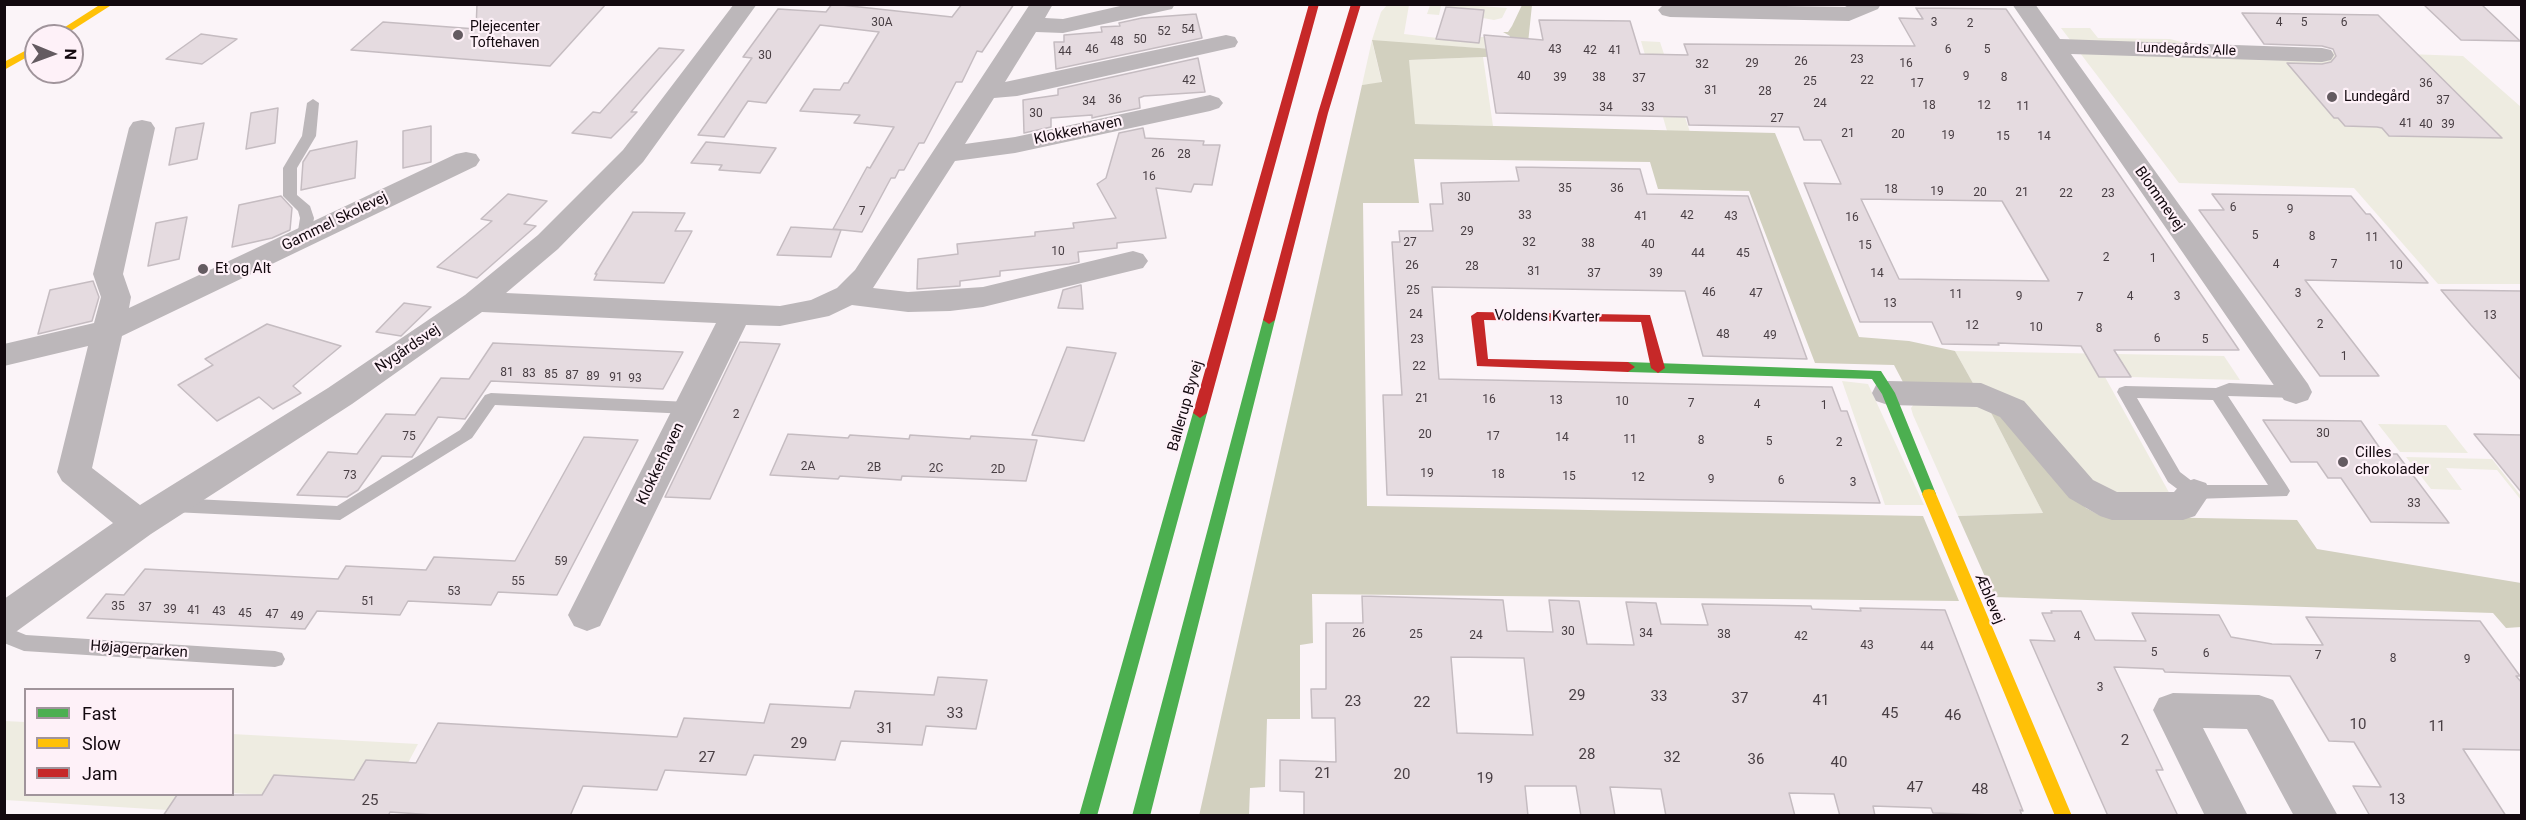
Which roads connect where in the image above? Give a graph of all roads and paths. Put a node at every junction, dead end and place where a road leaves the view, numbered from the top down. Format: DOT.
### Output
graph roads {
  1 [pos="109,4"];
  2 [pos="746,4"];
  3 [pos="1164,4"];
  4 [pos="1314,4"];
  5 [pos="1356,4"];
  6 [pos="1870,4"];
  7 [pos="2023,4"];
  8 [pos="1670,10"];
  9 [pos="1036,14"];
  10 [pos="76,24"];
  11 [pos="1226,42"];
  12 [pos="2051,46"];
  13 [pos="2322,54"];
  14 [pos="24,55"];
  15 [pos="4,67"];
  16 [pos="986,91"];
  17 [pos="313,103"];
  18 [pos="1210,103"];
  19 [pos="142,128"];
  20 [pos="946,153"];
  21 [pos="466,160"];
  22 [pos="304,237"];
  23 [pos="1133,261"];
  24 [pos="848,295"];
  25 [pos="476,302"];
  26 [pos="736,314"];
  27 [pos="107,331"];
  28 [pos="4,354"];
  29 [pos="1658,368"];
  30 [pos="2296,392"];
  31 [pos="1888,393"];
  32 [pos="2218,394"];
  33 [pos="689,408"];
  34 [pos="2194,492"];
  35 [pos="167,505"];
  36 [pos="138,524"];
  37 [pos="587,615"];
  38 [pos="4,620"];
  39 [pos="4,634"];
  40 [pos="274,659"];
  41 [pos="1088,816"];
  42 [pos="1141,816"];
  43 [pos="2064,816"];
  44 [pos="2226,816"];
  45 [pos="2317,816"];
  1 -- 10 [label="main road"];
  2 -- 25 [label="street, Nygårdsvej"];
  3 -- 9 [label="street"];
  4 -- 41 [label="main road, Ballerup Byvej"];
  5 -- 42 [label="main road"];
  6 -- 8 [label="street"];
  7 -- 12 [label="street, Blommevej"];
  9 -- 16 [label="street"];
  11 -- 16 [label="street"];
  12 -- 13 [label="street, Lundegårds Alle"];
  12 -- 30 [label="street, Blommevej"];
  14 -- 15 [label="main road"];
  16 -- 20 [label="street"];
  17 -- 22 [label="lane"];
  18 -- 20 [label="street, Klokkerhaven"];
  19 -- 27 [label="street"];
  20 -- 24 [label="street"];
  21 -- 22 [label="street, Gammel Skolevej"];
  22 -- 27 [label="street, Gammel Skolevej"];
  23 -- 24 [label="street"];
  24 -- 26 [label="street"];
  25 -- 26 [label="street"];
  25 -- 35 [label="street, Nygårdsvej"];
  26 -- 33 [label="street, Klokkerhaven"];
  27 -- 28 [label="street, Gammel Skolevej"];
  27 -- 36 [label="street"];
  29 -- 29 [label="main road, Voldens Kvarter"];
  29 -- 31 [label="main road, Voldens Kvarter"];
  30 -- 32 [label="lane"];
  31 -- 34 [label="street"];
  31 -- 43 [label="main road, Æblevej"];
  32 -- 34 [label="lane"];
  32 -- 34 [label="lane"];
  33 -- 35 [label="lane"];
  33 -- 37 [label="street, Klokkerhaven"];
  35 -- 36 [label="street, Nygårdsvej"];
  36 -- 38 [label="street, Nygårdsvej"];
  39 -- 40 [label="lane, Højagerparken"];
  44 -- 45 [label="street"];
}
